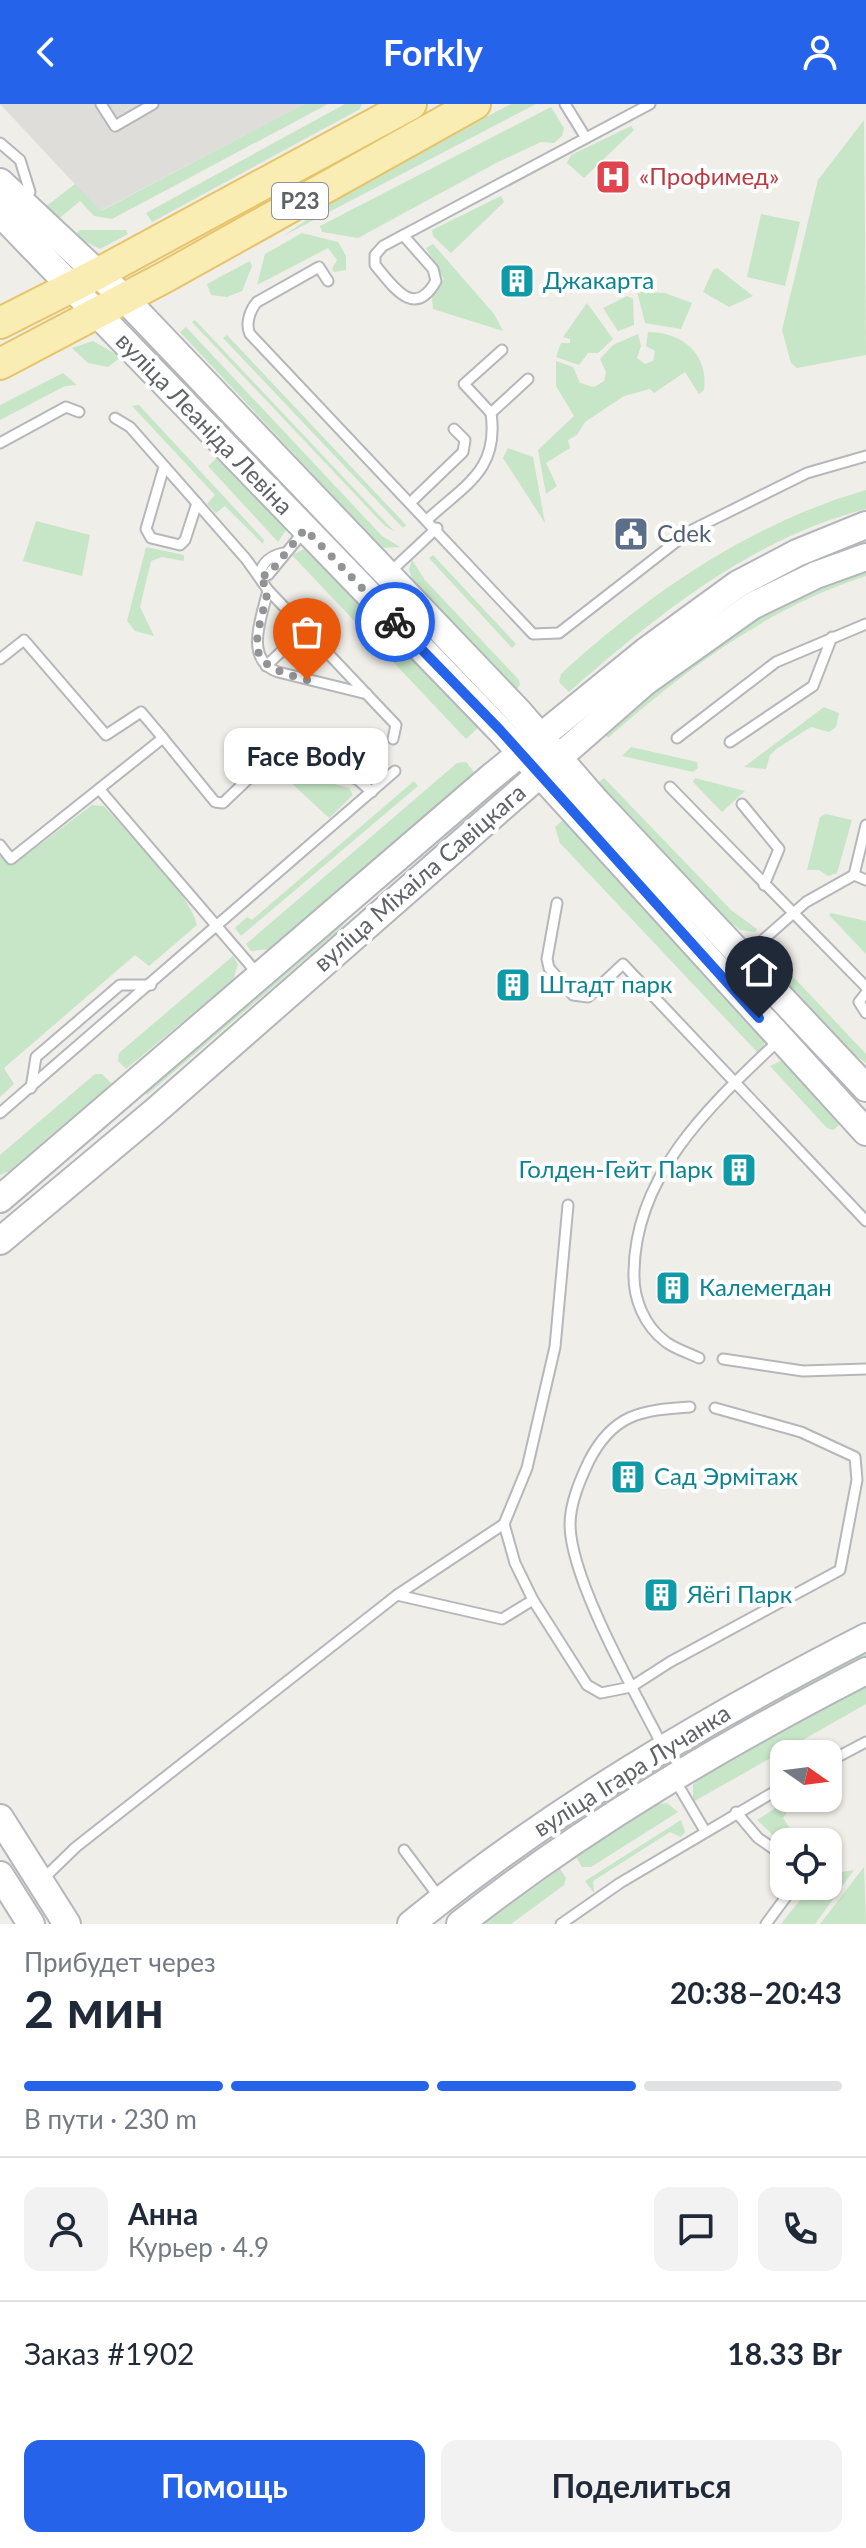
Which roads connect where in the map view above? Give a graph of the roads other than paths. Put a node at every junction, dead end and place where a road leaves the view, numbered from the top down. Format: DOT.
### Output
graph roads {
  1 [pos="101,104"];
  2 [pos="153,104"];
  3 [pos="411,104"];
  4 [pos="475,104"];
  5 [pos="565,104"];
  6 [pos="650,104"];
  7 [pos="380,111"];
  8 [pos="586,138"];
  9 [pos="0,143"];
  10 [pos="0,182"];
  11 [pos="9,207"];
  12 [pos="403,235"];
  13 [pos="84,281"];
  14 [pos="328,281"];
  15 [pos="124,298"];
  16 [pos="97,313"];
  17 [pos="0,323"];
  18 [pos="502,350"];
  19 [pos="0,364"];
  20 [pos="528,379"];
  21 [pos="79,412"];
  22 [pos="491,413"];
  23 [pos="115,418"];
  24 [pos="454,429"];
  25 [pos="0,443"];
  26 [pos="866,456"];
  27 [pos="164,467"];
  28 [pos="411,502"];
  29 [pos="197,503"];
  30 [pos="428,519"];
  31 [pos="866,525"];
  32 [pos="437,528"];
  33 [pos="305,529"];
  34 [pos="866,557"];
  35 [pos="388,575"];
  36 [pos="259,576"];
  37 [pos="268,590"];
  38 [pos="866,624"];
  39 [pos="305,629"];
  40 [pos="832,637"];
  41 [pos="0,659"];
  42 [pos="266,666"];
  43 [pos="367,694"];
  44 [pos="163,738"];
  45 [pos="677,738"];
  46 [pos="393,739"];
  47 [pos="730,742"];
  48 [pos="530,745"];
  49 [pos="548,765"];
  50 [pos="395,771"];
  51 [pos="670,787"];
  52 [pos="100,790"];
  53 [pos="372,792"];
  54 [pos="742,804"];
  55 [pos="866,825"];
  56 [pos="0,845"];
  57 [pos="854,875"];
  58 [pos="866,880"];
  59 [pos="764,885"];
  60 [pos="557,903"];
  61 [pos="792,913"];
  62 [pos="217,925"];
  63 [pos="743,957"];
  64 [pos="259,976"];
  65 [pos="151,985"];
  66 [pos="866,987"];
  67 [pos="866,993"];
  68 [pos="866,1013"];
  69 [pos="779,1040"];
  70 [pos="735,1083"];
  71 [pos="31,1088"];
  72 [pos="866,1088"];
  73 [pos="0,1113"];
  74 [pos="866,1132"];
  75 [pos="0,1199"];
  76 [pos="568,1205"];
  77 [pos="866,1221"];
  78 [pos="0,1241"];
  79 [pos="699,1358"];
  80 [pos="723,1359"];
  81 [pos="866,1369"];
  82 [pos="690,1407"];
  83 [pos="715,1408"];
  84 [pos="504,1524"];
  85 [pos="397,1595"];
  86 [pos="533,1600"];
  87 [pos="866,1637"];
  88 [pos="866,1671"];
  89 [pos="631,1687"];
  90 [pos="866,1742"];
  91 [pos="664,1748"];
  92 [pos="842,1755"];
  93 [pos="674,1777"];
  94 [pos="770,1794"];
  95 [pos="736,1812"];
  96 [pos="0,1818"];
  97 [pos="705,1831"];
  98 [pos="770,1846"];
  99 [pos="404,1850"];
  100 [pos="0,1875"];
  101 [pos="40,1881"];
  102 [pos="441,1900"];
  103 [pos="784,1900"];
  104 [pos="31,1924"];
  105 [pos="67,1924"];
  106 [pos="411,1924"];
  107 [pos="460,1924"];
  108 [pos="561,1924"];
  109 [pos="766,1924"];
  1 -- 2 [label="lane"];
  3 -- 7 [label="main road, Р23"];
  4 -- 15 [label="main road, Р23"];
  5 -- 8 [label="lane"];
  6 -- 8 [label="lane"];
  7 -- 13 [label="main road, Р23"];
  8 -- 12 [label="lane"];
  9 -- 11 [label="lane"];
  10 -- 11 [label="street"];
  11 -- 13 [label="street"];
  12 -- 12 [label="lane"];
  13 -- 15 [label="street, вуліца Леаніда Левіна"];
  13 -- 16 [label="street, вуліца Леаніда Левіна"];
  13 -- 17 [label="main road, Р23"];
  14 -- 28 [label="lane"];
  15 -- 16 [label="main road, Р23"];
  15 -- 35 [label="street, вуліца Леаніда Левіна"];
  16 -- 19 [label="main road, Р23"];
  16 -- 33 [label="street, вуліца Леаніда Левіна"];
  18 -- 22 [label="lane"];
  20 -- 22 [label="lane"];
  21 -- 25 [label="lane"];
  22 -- 30 [label="lane"];
  23 -- 27 [label="lane"];
  24 -- 28 [label="lane"];
  26 -- 32 [label="lane"];
  27 -- 29 [label="lane"];
  27 -- 29 [label="lane"];
  28 -- 30 [label="lane"];
  29 -- 36 [label="lane"];
  30 -- 32 [label="lane"];
  31 -- 48 [label="street, вуліца Міхаіла Савіцкага"];
  32 -- 35 [label="lane"];
  33 -- 36 [label="lane"];
  33 -- 48 [label="street, вуліца Леаніда Левіна"];
  34 -- 49 [label="street, вуліца Міхаіла Савіцкага"];
  35 -- 48 [label="street, вуліца Леаніда Левіна"];
  36 -- 37 [label="lane"];
  37 -- 39 [label="lane"];
  37 -- 42 [label="lane"];
  38 -- 40 [label="lane"];
  39 -- 42 [label="lane"];
  39 -- 43 [label="lane"];
  40 -- 45 [label="lane"];
  40 -- 47 [label="lane"];
  41 -- 44 [label="lane"];
  42 -- 43 [label="lane"];
  43 -- 46 [label="lane"];
  44 -- 52 [label="lane"];
  44 -- 53 [label="lane"];
  48 -- 49 [label="street, вуліца Леаніда Левіна"];
  48 -- 64 [label="street, вуліца Міхаіла Савіцкага"];
  49 -- 63 [label="street, вуліца Леаніда Левіна"];
  49 -- 69 [label="street, вуліца Леаніда Левіна"];
  49 -- 78 [label="street, вуліца Міхаіла Савіцкага"];
  50 -- 53 [label="lane"];
  51 -- 59 [label="lane"];
  52 -- 56 [label="lane"];
  52 -- 62 [label="lane"];
  53 -- 62 [label="lane"];
  54 -- 59 [label="lane"];
  55 -- 57 [label="lane"];
  57 -- 58 [label="lane"];
  57 -- 61 [label="lane"];
  59 -- 61 [label="lane"];
  60 -- 70 [label="lane"];
  61 -- 63 [label="lane"];
  61 -- 66 [label="lane"];
  62 -- 64 [label="lane"];
  62 -- 65 [label="lane"];
  63 -- 72 [label="street, вуліца Леаніда Левіна"];
  64 -- 75 [label="street, вуліца Міхаіла Савіцкага"];
  65 -- 71 [label="lane"];
  65 -- 71 [label="lane"];
  67 -- 68 [label="lane"];
  69 -- 70 [label="lane"];
  69 -- 74 [label="street, вуліца Леаніда Левіна"];
  70 -- 77 [label="lane"];
  70 -- 79 [label="lane"];
  71 -- 73 [label="lane"];
  76 -- 84 [label="lane"];
  80 -- 81 [label="lane"];
  82 -- 89 [label="lane"];
  83 -- 89 [label="lane"];
  84 -- 85 [label="lane"];
  84 -- 86 [label="lane"];
  85 -- 86 [label="lane"];
  85 -- 101 [label="lane"];
  86 -- 89 [label="lane"];
  87 -- 91 [label="street, вуліца Ігара Лучанка"];
  88 -- 93 [label="street, вуліца Ігара Лучанка"];
  89 -- 91 [label="lane"];
  90 -- 92 [label="lane"];
  91 -- 102 [label="street, вуліца Ігара Лучанка"];
  93 -- 97 [label="lane"];
  93 -- 107 [label="street, вуліца Ігара Лучанка"];
  94 -- 95 [label="lane"];
  95 -- 97 [label="lane"];
  95 -- 98 [label="lane"];
  96 -- 101 [label="street"];
  97 -- 108 [label="lane"];
  99 -- 102 [label="lane"];
  100 -- 104 [label="street"];
  101 -- 105 [label="street"];
  102 -- 106 [label="street, вуліца Ігара Лучанка"];
  103 -- 109 [label="lane"];
}
